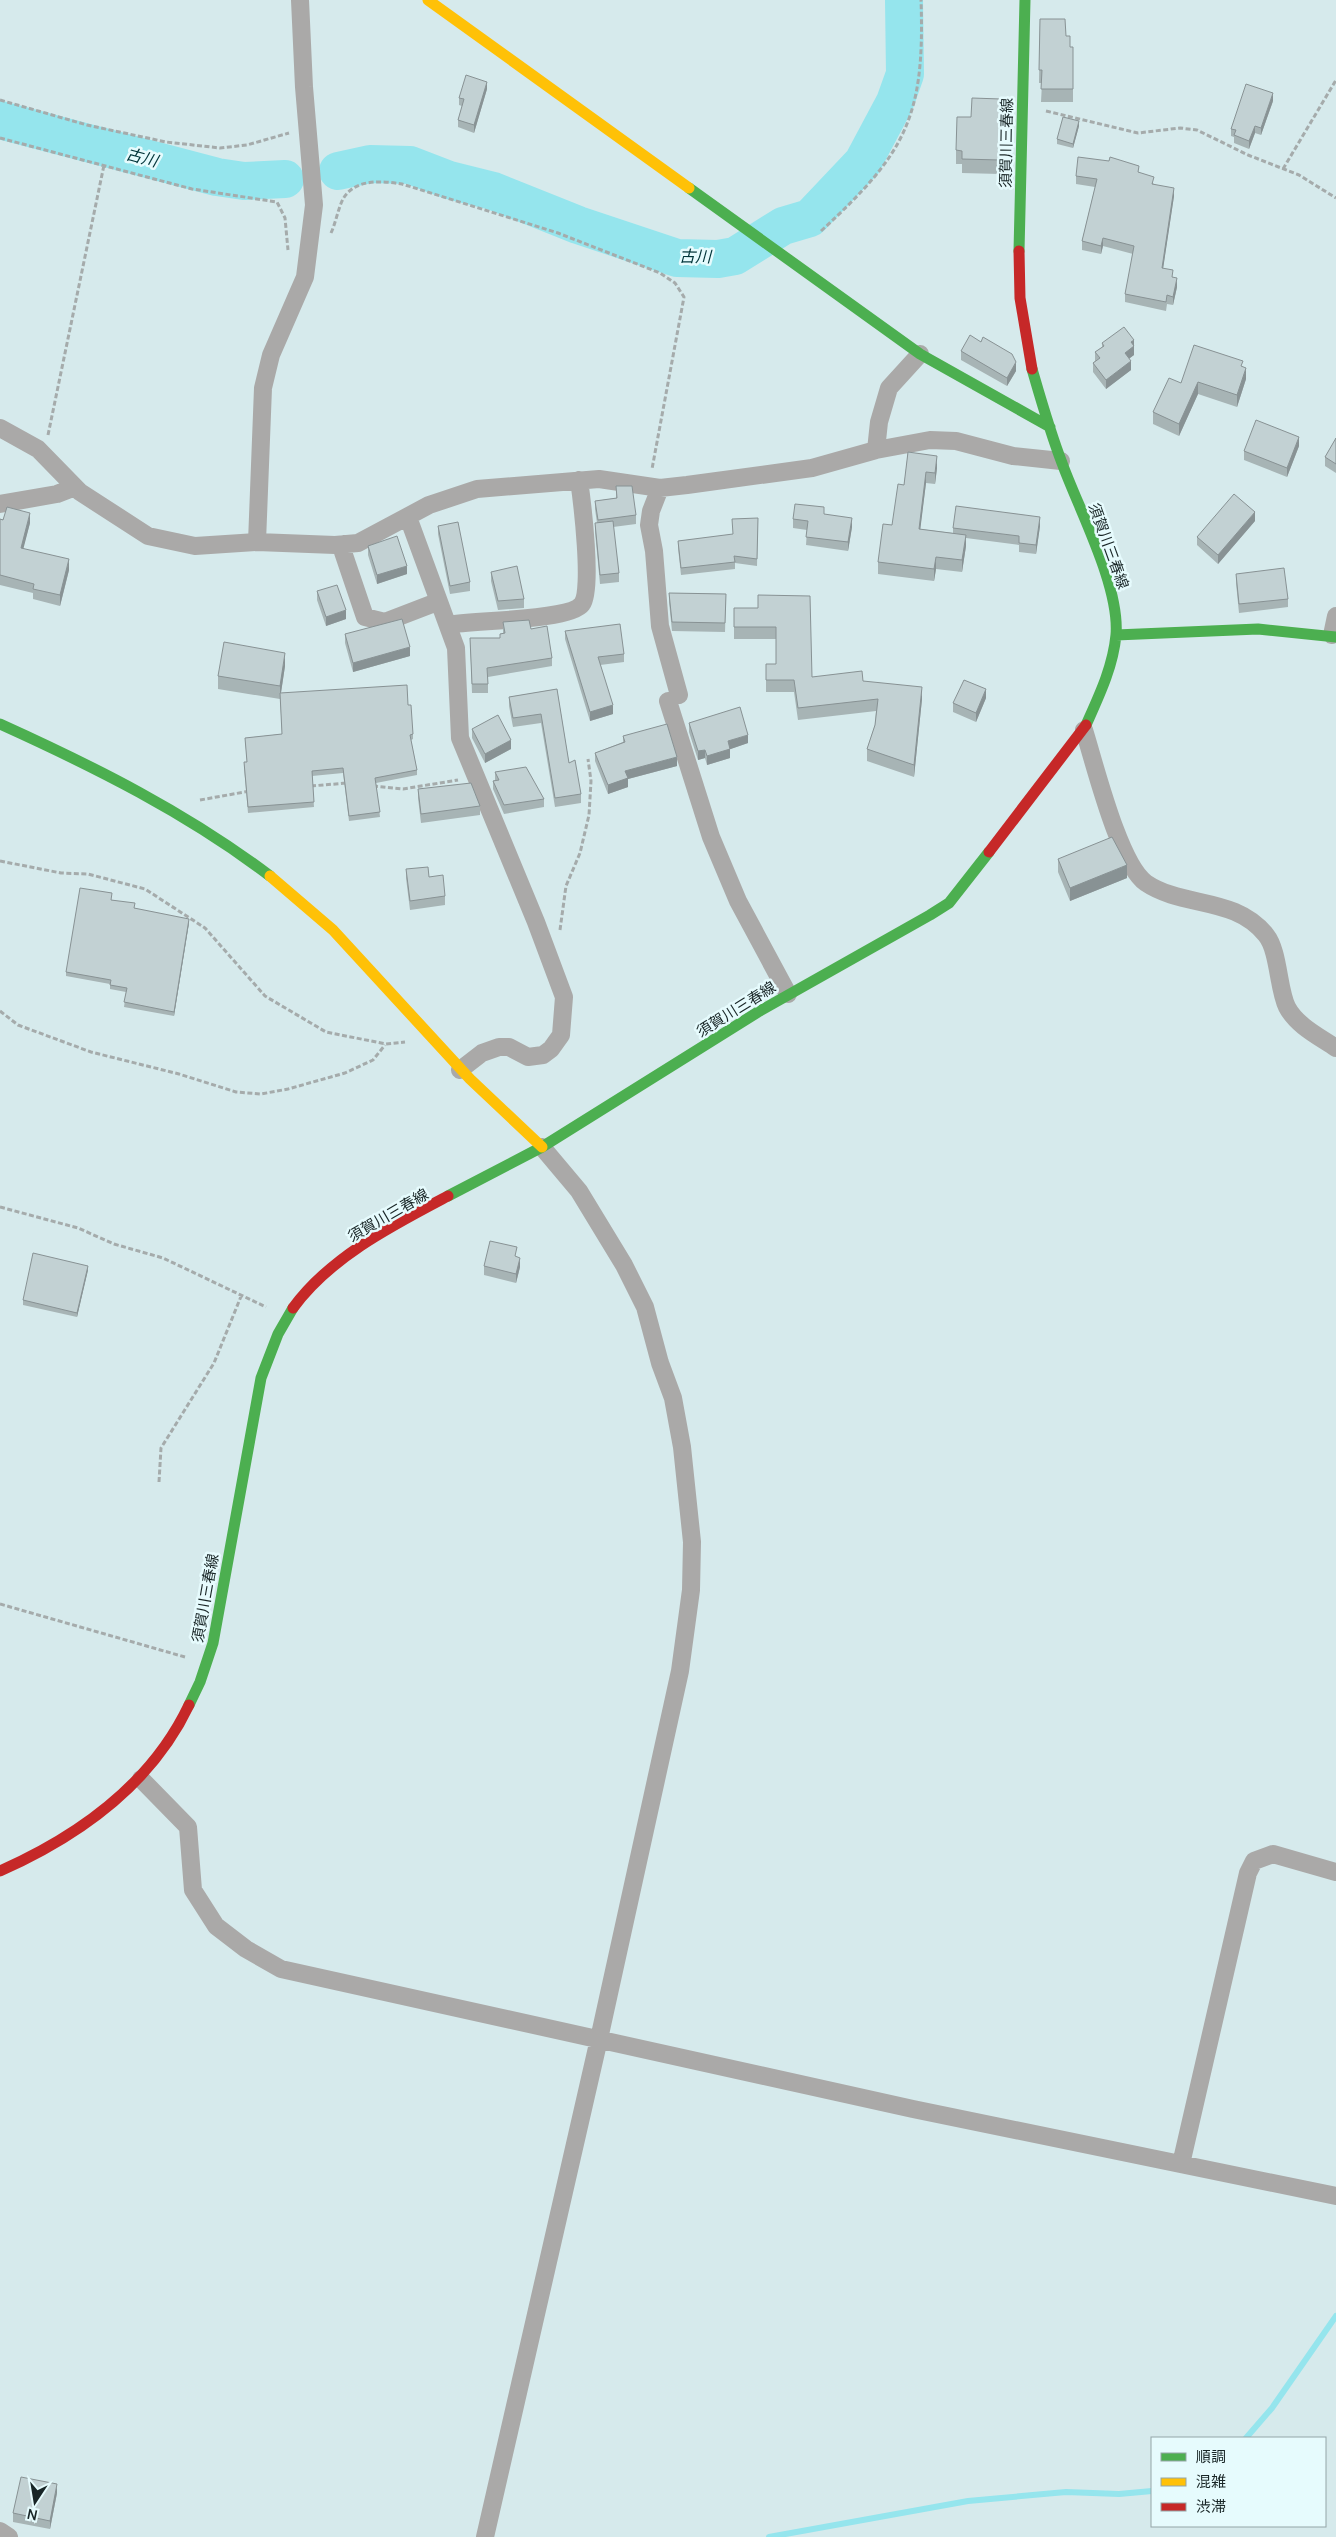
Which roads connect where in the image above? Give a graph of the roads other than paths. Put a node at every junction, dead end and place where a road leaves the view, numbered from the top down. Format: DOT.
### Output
graph roads {
  1 [pos="300,0"];
  2 [pos="428,0"];
  3 [pos="1025,0"];
  4 [pos="920,354"];
  5 [pos="0,428"];
  6 [pos="1050,428"];
  7 [pos="876,450"];
  8 [pos="1061,462"];
  9 [pos="580,480"];
  10 [pos="74,486"];
  11 [pos="654,487"];
  12 [pos="0,504"];
  13 [pos="408,517"];
  14 [pos="257,542"];
  15 [pos="344,544"];
  16 [pos="438,602"];
  17 [pos="1336,616"];
  18 [pos="448,625"];
  19 [pos="1116,635"];
  20 [pos="1334,636"];
  21 [pos="0,724"];
  22 [pos="1084,730"];
  23 [pos="788,994"];
  24 [pos="1336,1048"];
  25 [pos="460,1070"];
  26 [pos="542,1147"];
  27 [pos="140,1779"];
  28 [pos="0,1871"];
  29 [pos="1336,1872"];
  30 [pos="599,2039"];
  31 [pos="1181,2164"];
  32 [pos="1336,2196"];
  33 [pos="0,2531"];
  34 [pos="9,2537"];
  35 [pos="485,2537"];
  1 -- 14 [label="street"];
  2 -- 4 [label="main road"];
  3 -- 6 [label="main road, 須賀川三春線"];
  4 -- 6 [label="main road"];
  4 -- 7 [label="street"];
  5 -- 10 [label="street"];
  6 -- 8 [label="main road, 須賀川三春線"];
  7 -- 8 [label="street"];
  7 -- 11 [label="street"];
  8 -- 19 [label="main road, 須賀川三春線"];
  9 -- 11 [label="street"];
  9 -- 13 [label="street"];
  9 -- 18 [label="street"];
  10 -- 12 [label="street"];
  10 -- 14 [label="street"];
  11 -- 23 [label="street"];
  13 -- 15 [label="street"];
  13 -- 16 [label="street"];
  14 -- 15 [label="street"];
  15 -- 16 [label="street"];
  16 -- 18 [label="street"];
  17 -- 20 [label="street"];
  18 -- 25 [label="street"];
  19 -- 20 [label="main road"];
  19 -- 22 [label="main road, 須賀川三春線"];
  21 -- 25 [label="main road"];
  22 -- 23 [label="main road, 須賀川三春線"];
  22 -- 24 [label="street"];
  23 -- 26 [label="main road, 須賀川三春線"];
  25 -- 26 [label="main road"];
  26 -- 27 [label="main road, 須賀川三春線"];
  26 -- 30 [label="street"];
  27 -- 28 [label="main road, 須賀川三春線"];
  27 -- 30 [label="street"];
  29 -- 31 [label="street"];
  30 -- 31 [label="street"];
  30 -- 35 [label="street"];
  31 -- 32 [label="street"];
  33 -- 34 [label="street"];
}
